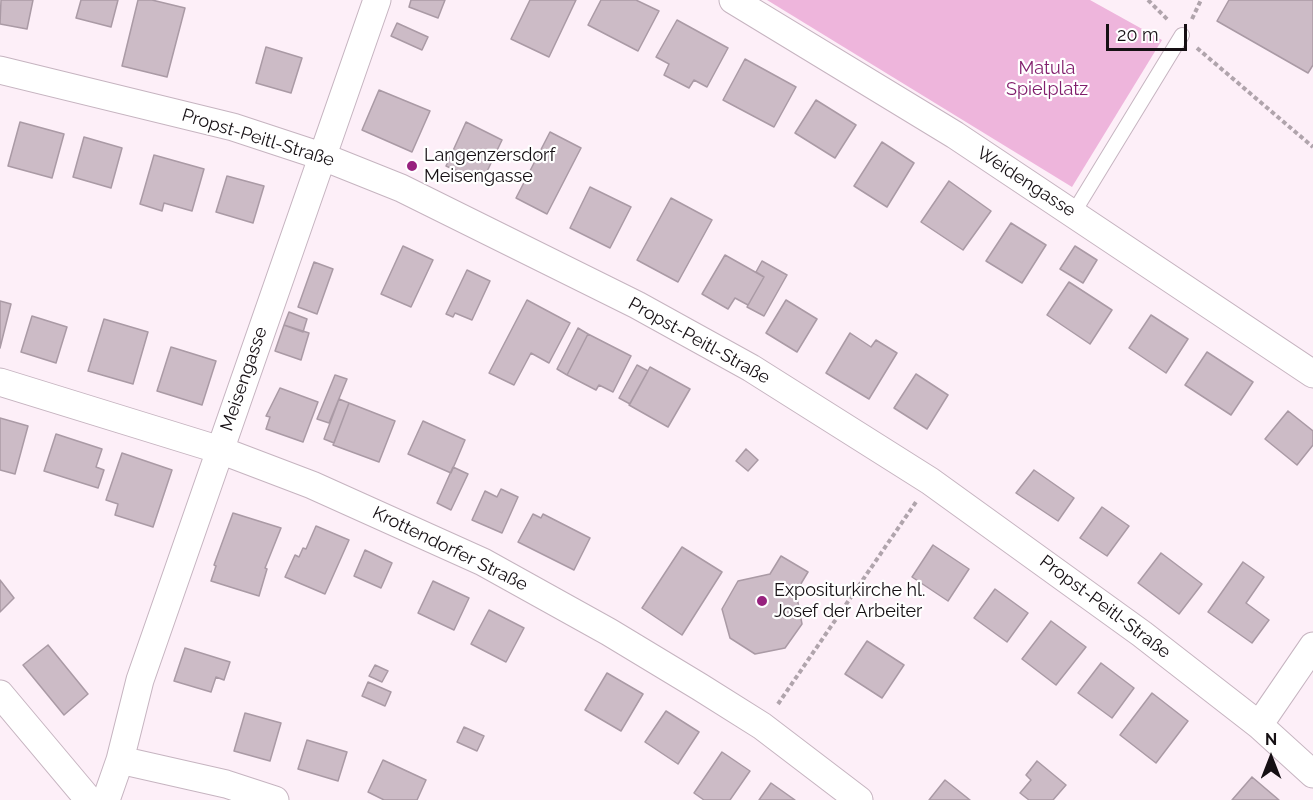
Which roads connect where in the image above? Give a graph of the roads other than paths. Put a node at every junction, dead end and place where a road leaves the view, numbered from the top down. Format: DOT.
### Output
graph roads {
  1 [pos="377,0"];
  2 [pos="733,0"];
  3 [pos="1182,35"];
  4 [pos="0,70"];
  5 [pos="321,156"];
  6 [pos="1074,212"];
  7 [pos="1313,374"];
  8 [pos="0,382"];
  9 [pos="220,450"];
  10 [pos="1313,646"];
  11 [pos="0,694"];
  12 [pos="1259,725"];
  13 [pos="120,760"];
  14 [pos="1313,774"];
  15 [pos="89,800"];
  16 [pos="106,800"];
  17 [pos="275,800"];
  18 [pos="859,800"];
  1 -- 5 [label="street, Meisengasse"];
  2 -- 6 [label="street, Weidengasse"];
  3 -- 6 [label="lane"];
  4 -- 5 [label="street, Propst-Peitl-Straße"];
  5 -- 9 [label="street, Meisengasse"];
  5 -- 12 [label="street, Propst-Peitl-Straße"];
  6 -- 7 [label="street, Weidengasse"];
  8 -- 9 [label="street, Krottendorfer Straße"];
  9 -- 13 [label="street, Meisengasse"];
  9 -- 18 [label="street, Krottendorfer Straße"];
  10 -- 12 [label="street"];
  11 -- 15 [label="street"];
  12 -- 14 [label="street, Propst-Peitl-Straße"];
  13 -- 16 [label="street, Meisengasse"];
  13 -- 17 [label="street"];
}
